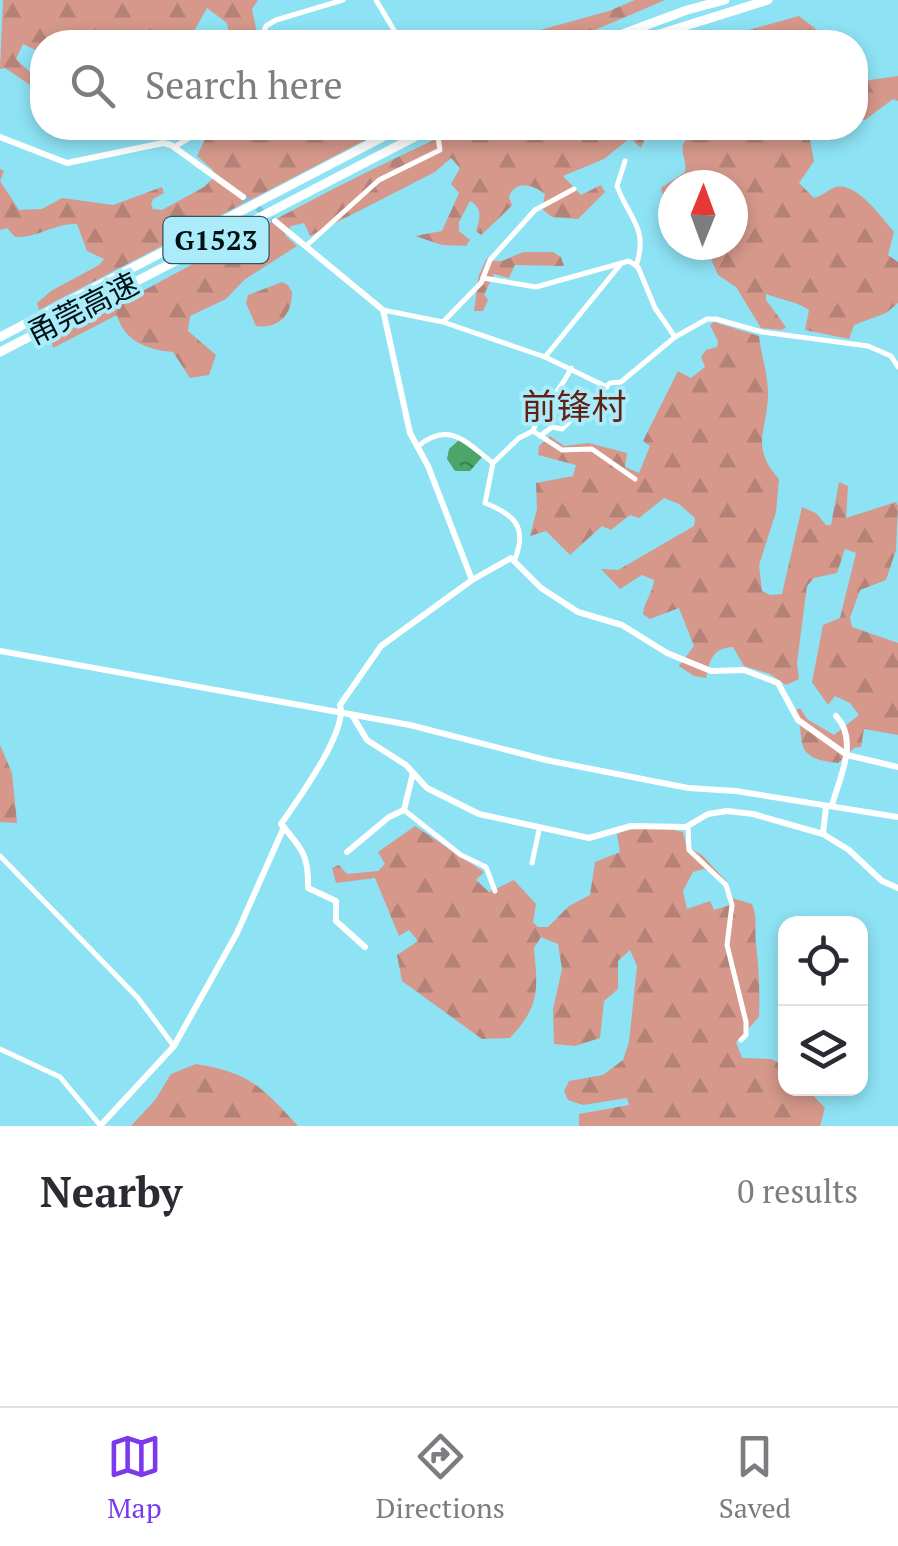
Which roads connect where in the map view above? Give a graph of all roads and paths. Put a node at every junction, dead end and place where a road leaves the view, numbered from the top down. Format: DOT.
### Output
graph roads {
  1 [pos="343,0"];
  2 [pos="376,0"];
  3 [pos="725,0"];
  4 [pos="768,0"];
  5 [pos="264,30"];
  6 [pos="394,30"];
  7 [pos="636,30"];
  8 [pos="672,30"];
  9 [pos="0,137"];
  10 [pos="185,140"];
  11 [pos="377,140"];
  12 [pos="419,140"];
  13 [pos="437,140"];
  14 [pos="176,146"];
  15 [pos="626,161"];
  16 [pos="574,188"];
  17 [pos="243,196"];
  18 [pos="276,221"];
  19 [pos="306,246"];
  20 [pos="622,262"];
  21 [pos="636,266"];
  22 [pos="483,278"];
  23 [pos="383,310"];
  24 [pos="443,322"];
  25 [pos="675,336"];
  26 [pos="0,337"];
  27 [pos="0,352"];
  28 [pos="545,357"];
  29 [pos="898,367"];
  30 [pos="571,368"];
  31 [pos="606,386"];
  32 [pos="537,434"];
  33 [pos="417,447"];
  34 [pos="493,463"];
  35 [pos="635,479"];
  36 [pos="515,558"];
  37 [pos="472,580"];
  38 [pos="0,652"];
  39 [pos="342,713"];
  40 [pos="352,715"];
  41 [pos="836,716"];
  42 [pos="847,755"];
  43 [pos="898,767"];
  44 [pos="413,772"];
  45 [pos="829,805"];
  46 [pos="404,810"];
  47 [pos="898,816"];
  48 [pos="688,826"];
  49 [pos="284,827"];
  50 [pos="539,830"];
  51 [pos="823,834"];
  52 [pos="347,852"];
  53 [pos="0,856"];
  54 [pos="532,863"];
  55 [pos="898,888"];
  56 [pos="496,891"];
  57 [pos="365,947"];
  58 [pos="741,1040"];
  59 [pos="174,1046"];
  60 [pos="0,1049"];
  61 [pos="100,1126"];
  1 -- 5 [label="street"];
  2 -- 6 [label="street"];
  3 -- 7 [label="highway"];
  4 -- 8 [label="highway"];
  9 -- 14 [label="street"];
  10 -- 14 [label="street"];
  11 -- 26 [label="highway, 甬莞高速 / G1523"];
  12 -- 27 [label="highway, 甬莞高速 / G1523"];
  13 -- 19 [label="street"];
  14 -- 17 [label="street"];
  15 -- 21 [label="street"];
  16 -- 22 [label="street"];
  18 -- 19 [label="street"];
  19 -- 23 [label="street"];
  20 -- 21 [label="street"];
  20 -- 22 [label="street"];
  20 -- 28 [label="street"];
  21 -- 25 [label="street"];
  22 -- 24 [label="street"];
  23 -- 24 [label="street"];
  23 -- 33 [label="street"];
  24 -- 28 [label="street"];
  25 -- 29 [label="street"];
  25 -- 31 [label="street"];
  28 -- 30 [label="street"];
  30 -- 31 [label="street"];
  30 -- 32 [label="street"];
  31 -- 32 [label="street"];
  32 -- 34 [label="street"];
  32 -- 35 [label="street"];
  33 -- 34 [label="street"];
  33 -- 37 [label="street"];
  34 -- 36 [label="street"];
  36 -- 37 [label="street"];
  36 -- 42 [label="street"];
  37 -- 39 [label="street"];
  38 -- 39 [label="street"];
  39 -- 40 [label="street"];
  39 -- 49 [label="street"];
  40 -- 44 [label="street"];
  40 -- 45 [label="street"];
  41 -- 42 [label="street"];
  42 -- 43 [label="street"];
  42 -- 45 [label="street"];
  44 -- 46 [label="street"];
  44 -- 50 [label="street"];
  45 -- 47 [label="street"];
  45 -- 51 [label="street"];
  46 -- 52 [label="street"];
  46 -- 56 [label="street"];
  48 -- 50 [label="street"];
  48 -- 51 [label="street"];
  48 -- 58 [label="street"];
  49 -- 57 [label="street"];
  49 -- 59 [label="street"];
  50 -- 54 [label="street"];
  51 -- 55 [label="street"];
  53 -- 59 [label="street"];
  59 -- 61 [label="street"];
  60 -- 61 [label="street"];
}
